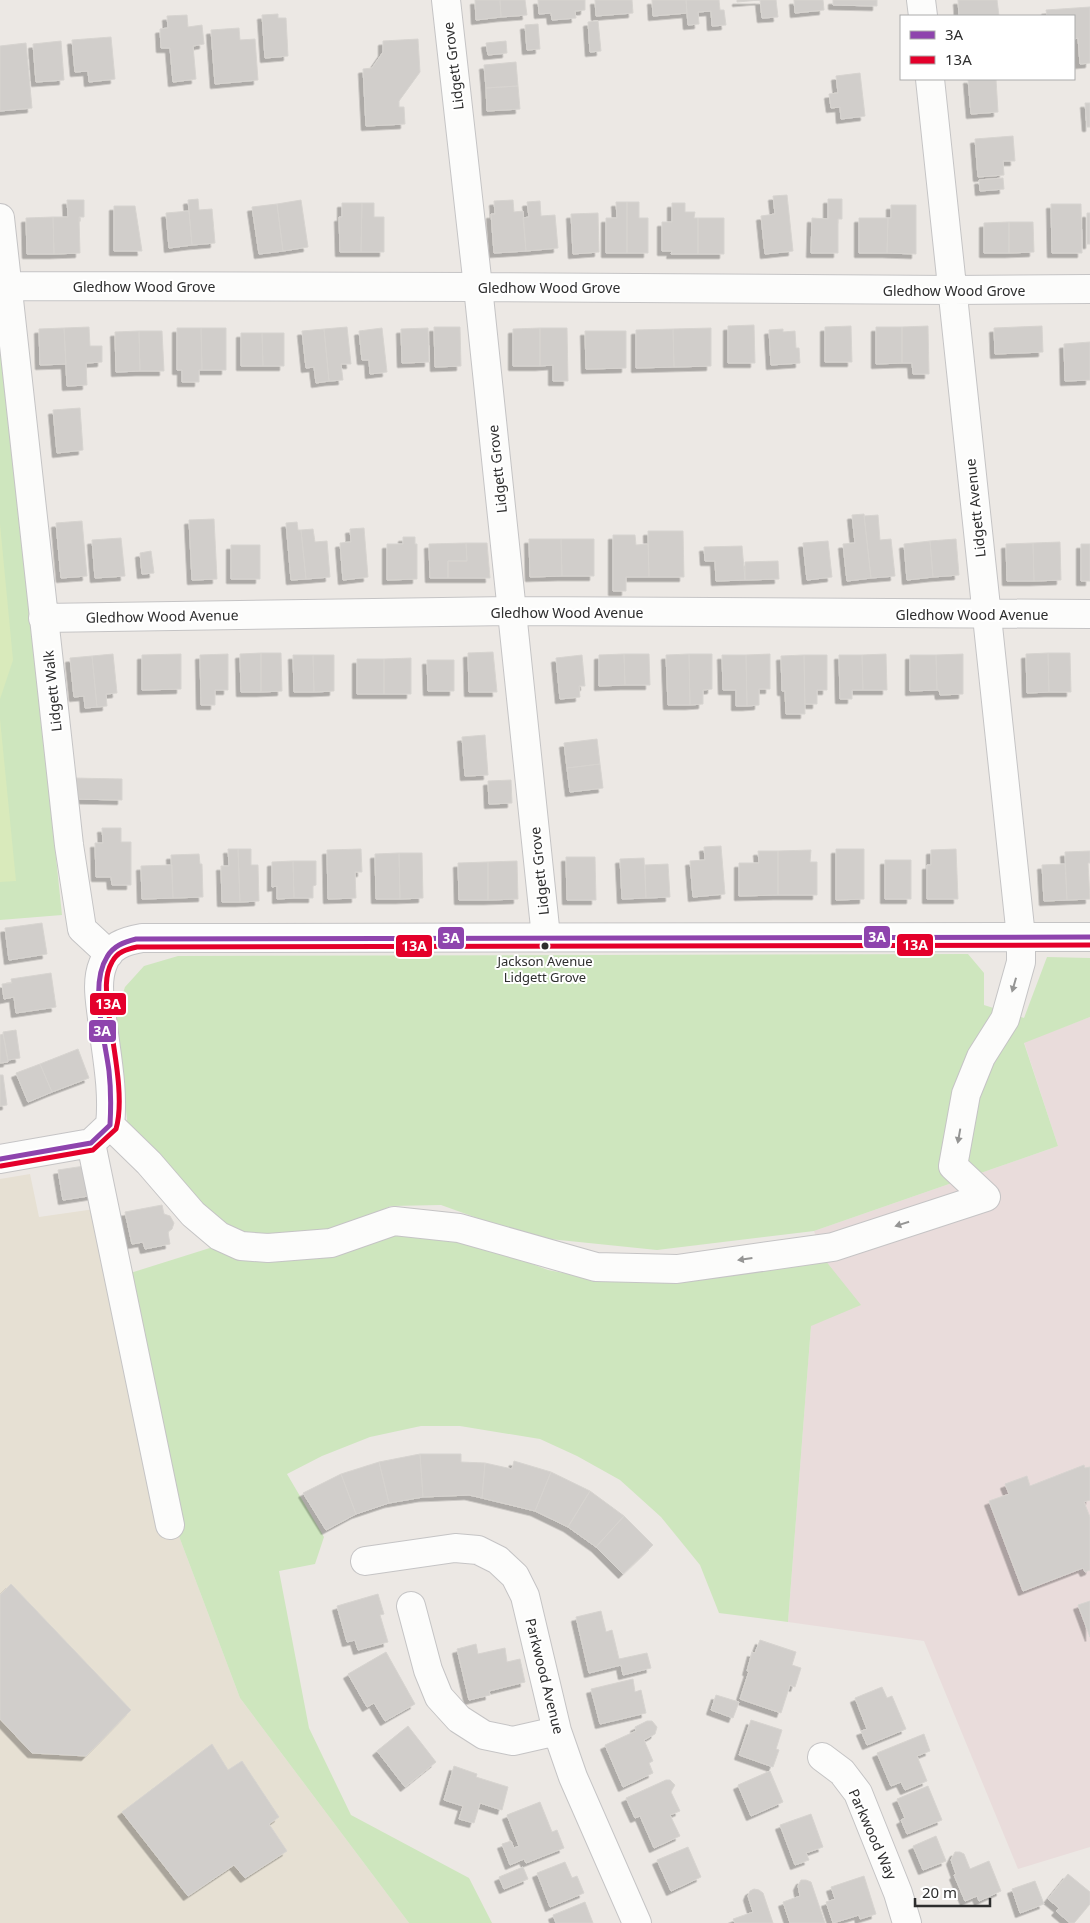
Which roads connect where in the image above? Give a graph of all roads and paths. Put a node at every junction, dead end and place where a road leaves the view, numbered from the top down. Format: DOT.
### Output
graph roads {
  1 [pos="446,0"];
  2 [pos="921,0"];
  3 [pos="923,15"];
  4 [pos="930,80"];
  5 [pos="0,218"];
  6 [pos="8,286"];
  7 [pos="478,287"];
  8 [pos="1090,289"];
  9 [pos="952,290"];
  10 [pos="512,611"];
  11 [pos="986,614"];
  12 [pos="1090,614"];
  13 [pos="43,618"];
  14 [pos="1021,937"];
  15 [pos="1090,937"];
  16 [pos="546,938"];
  17 [pos="108,954"];
  18 [pos="100,1134"];
  19 [pos="0,1159"];
  20 [pos="170,1524"];
  21 [pos="365,1561"];
  22 [pos="411,1606"];
  23 [pos="557,1730"];
  24 [pos="822,1756"];
  25 [pos="637,1923"];
  26 [pos="907,1923"];
  1 -- 7 [label="street, Lidgett Grove"];
  2 -- 3 [label="street"];
  4 -- 9 [label="street, Lidgett Avenue"];
  5 -- 6 [label="street, Lidgett Walk"];
  6 -- 7 [label="street, Gledhow Wood Grove"];
  6 -- 13 [label="street, Lidgett Walk"];
  7 -- 9 [label="street, Gledhow Wood Grove"];
  7 -- 10 [label="street, Lidgett Grove"];
  8 -- 9 [label="street, Gledhow Wood Grove"];
  9 -- 11 [label="street, Lidgett Avenue"];
  10 -- 11 [label="street, Gledhow Wood Avenue"];
  10 -- 13 [label="street, Gledhow Wood Avenue"];
  10 -- 16 [label="street, Lidgett Grove"];
  11 -- 12 [label="street, Gledhow Wood Avenue"];
  11 -- 14 [label="street, Lidgett Avenue"];
  13 -- 17 [label="street, Lidgett Walk"];
  14 -- 15 [label="street"];
  14 -- 16 [label="street"];
  14 -- 18 [label="street, Lidgett Avenue, one-way"];
  16 -- 17 [label="street"];
  17 -- 18 [label="street"];
  18 -- 19 [label="street"];
  18 -- 20 [label="street"];
  21 -- 23 [label="street, Parkwood Avenue"];
  22 -- 23 [label="street"];
  23 -- 25 [label="street, Parkwood Avenue"];
  24 -- 26 [label="street, Parkwood Way"];
}
